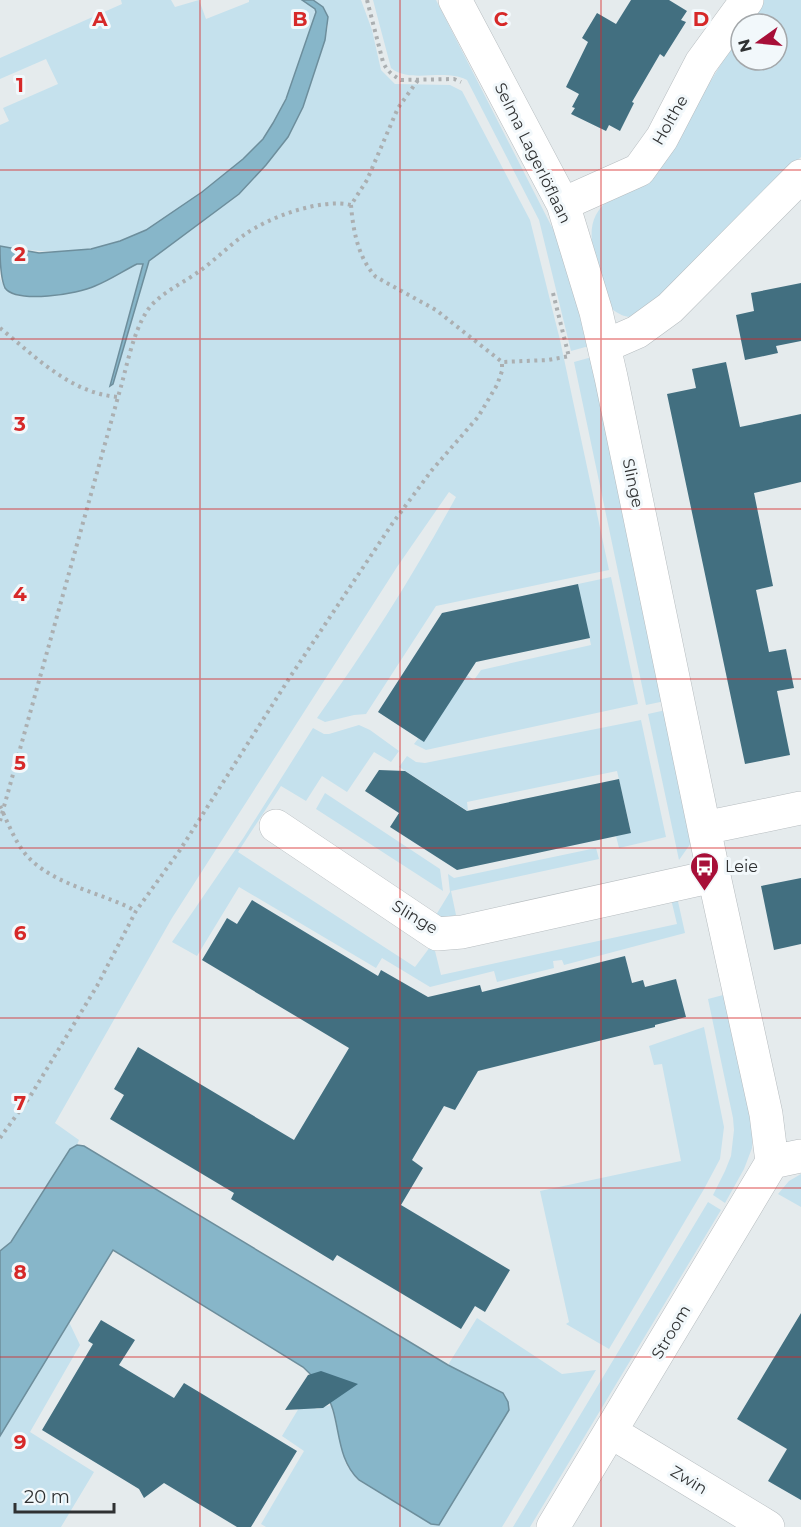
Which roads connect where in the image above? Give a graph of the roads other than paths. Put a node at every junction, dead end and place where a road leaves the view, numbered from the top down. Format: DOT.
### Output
graph roads {
  1 [pos="455,0"];
  2 [pos="747,0"];
  3 [pos="801,176"];
  4 [pos="563,204"];
  5 [pos="605,346"];
  6 [pos="801,808"];
  7 [pos="276,826"];
  8 [pos="704,828"];
  9 [pos="714,876"];
  10 [pos="787,1159"];
  11 [pos="611,1432"];
  12 [pos="553,1527"];
  13 [pos="768,1527"];
  1 -- 4 [label="street, Selma Lagerlöflaan"];
  2 -- 4 [label="street, Holthe"];
  3 -- 5 [label="street"];
  4 -- 5 [label="street, Selma Lagerlöflaan"];
  5 -- 8 [label="street, Slinge"];
  6 -- 8 [label="street"];
  7 -- 9 [label="street, Slinge"];
  8 -- 9 [label="street, Slinge"];
  9 -- 10 [label="street, Slinge"];
  10 -- 11 [label="street, Stroom"];
  11 -- 12 [label="street, Stroom"];
  11 -- 13 [label="street, Zwin"];
}
